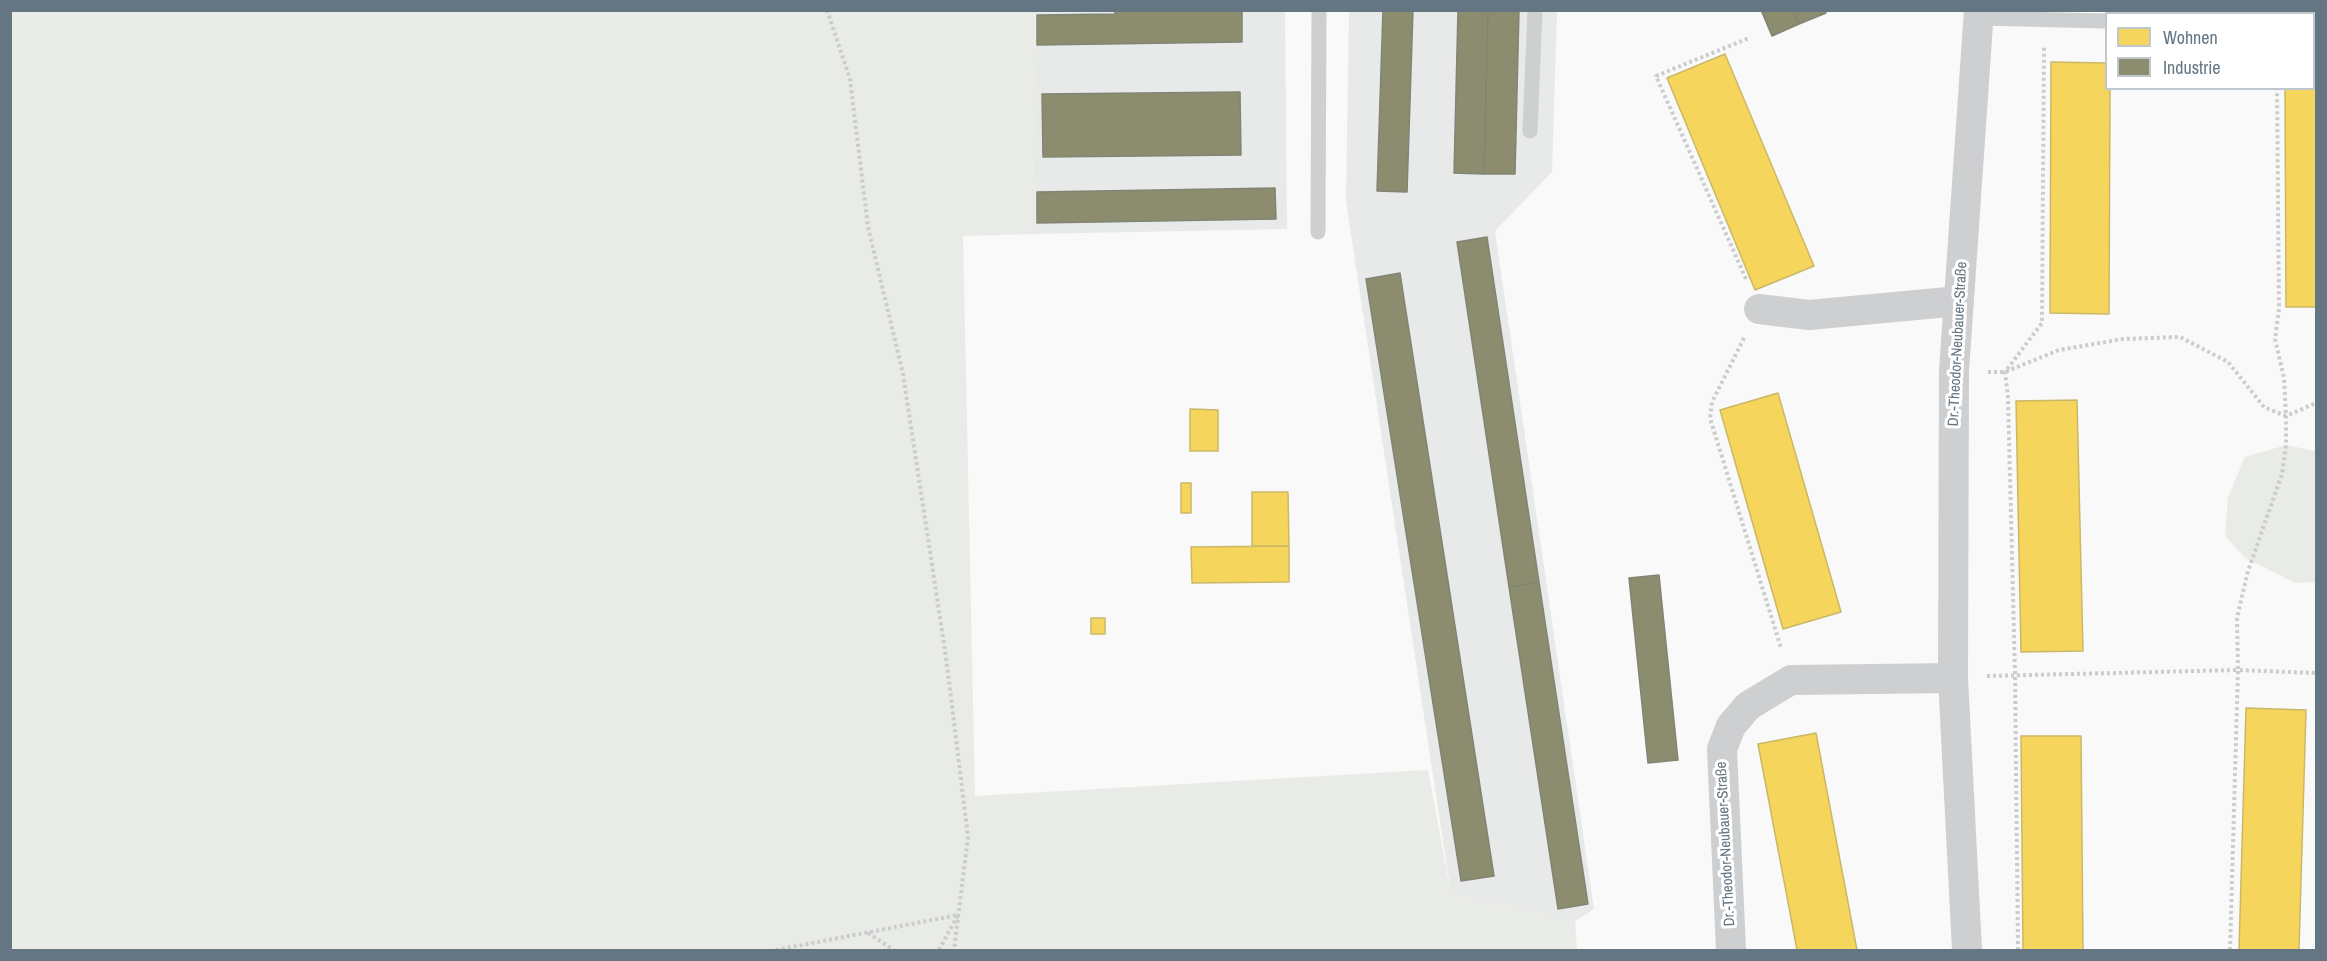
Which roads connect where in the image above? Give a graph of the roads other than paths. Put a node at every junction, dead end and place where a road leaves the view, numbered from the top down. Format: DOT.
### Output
graph roads {
  1 [pos="1319,10"];
  2 [pos="1535,10"];
  3 [pos="1979,14"];
  4 [pos="2105,21"];
  5 [pos="1530,131"];
  6 [pos="1318,232"];
  7 [pos="1959,301"];
  8 [pos="1759,309"];
  9 [pos="1953,678"];
  10 [pos="1731,951"];
  11 [pos="1967,951"];
  1 -- 6 [label="lane"];
  2 -- 5 [label="lane"];
  3 -- 4 [label="lane"];
  3 -- 7 [label="street, Dr.-Theodor-Neubauer-Straße"];
  7 -- 8 [label="street"];
  7 -- 9 [label="street, Dr.-Theodor-Neubauer-Straße"];
  9 -- 10 [label="street, Dr.-Theodor-Neubauer-Straße"];
  9 -- 11 [label="street, Dr.-Theodor-Neubauer-Straße"];
}
